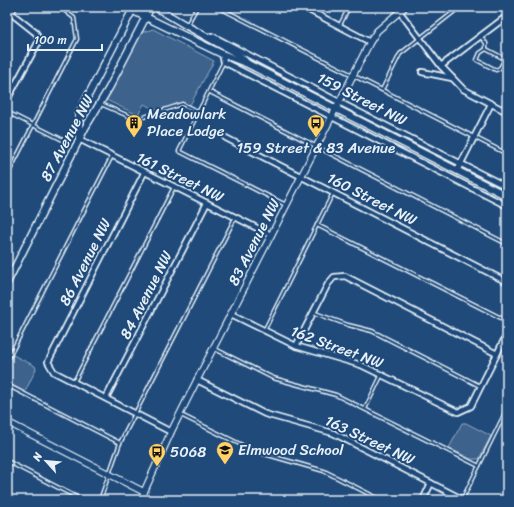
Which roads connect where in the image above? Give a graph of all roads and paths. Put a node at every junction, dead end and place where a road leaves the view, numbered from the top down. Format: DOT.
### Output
graph roads {
  1 [pos="16,7"];
  2 [pos="60,7"];
  3 [pos="125,7"];
  4 [pos="144,7"];
  5 [pos="151,7"];
  6 [pos="155,7"];
  7 [pos="197,7"];
  8 [pos="218,7"];
  9 [pos="303,7"];
  10 [pos="349,7"];
  11 [pos="405,7"];
  12 [pos="460,7"];
  13 [pos="133,9"];
  14 [pos="311,9"];
  15 [pos="7,10"];
  16 [pos="399,11"];
  17 [pos="12,14"];
  18 [pos="507,16"];
  19 [pos="145,18"];
  20 [pos="7,23"];
  21 [pos="187,26"];
  22 [pos="339,26"];
  23 [pos="480,36"];
  24 [pos="205,37"];
  25 [pos="419,38"];
  26 [pos="370,42"];
  27 [pos="486,48"];
  28 [pos="222,54"];
  29 [pos="224,62"];
  30 [pos="248,64"];
  31 [pos="440,66"];
  32 [pos="422,72"];
  33 [pos="353,76"];
  34 [pos="452,78"];
  35 [pos="382,90"];
  36 [pos="210,92"];
  37 [pos="7,100"];
  38 [pos="339,102"];
  39 [pos="100,103"];
  40 [pos="491,104"];
  41 [pos="336,109"];
  42 [pos="7,112"];
  43 [pos="199,112"];
  44 [pos="507,112"];
  45 [pos="331,117"];
  46 [pos="33,125"];
  47 [pos="226,138"];
  48 [pos="474,138"];
  49 [pos="79,139"];
  50 [pos="65,141"];
  51 [pos="317,146"];
  52 [pos="507,154"];
  53 [pos="112,156"];
  54 [pos="461,163"];
  55 [pos="458,171"];
  56 [pos="144,173"];
  57 [pos="7,176"];
  58 [pos="302,176"];
  59 [pos="507,186"];
  60 [pos="174,187"];
  61 [pos="333,192"];
  62 [pos="507,196"];
  63 [pos="207,203"];
  64 [pos="286,206"];
  65 [pos="507,206"];
  66 [pos="235,217"];
  67 [pos="317,225"];
  68 [pos="272,236"];
  69 [pos="507,244"];
  70 [pos="7,282"];
  71 [pos="507,282"];
  72 [pos="313,312"];
  73 [pos="231,314"];
  74 [pos="507,321"];
  75 [pos="264,331"];
  76 [pos="507,334"];
  77 [pos="296,346"];
  78 [pos="213,348"];
  79 [pos="497,354"];
  80 [pos="7,361"];
  81 [pos="382,375"];
  82 [pos="197,380"];
  83 [pos="74,382"];
  84 [pos="7,385"];
  85 [pos="481,386"];
  86 [pos="106,398"];
  87 [pos="365,409"];
  88 [pos="507,409"];
  89 [pos="135,413"];
  90 [pos="180,415"];
  91 [pos="7,422"];
  92 [pos="171,432"];
  93 [pos="120,443"];
  94 [pos="7,461"];
  95 [pos="479,466"];
  96 [pos="109,475"];
  97 [pos="431,483"];
  98 [pos="144,492"];
  99 [pos="507,492"];
  100 [pos="82,500"];
  101 [pos="100,500"];
  102 [pos="143,500"];
  103 [pos="381,500"];
  104 [pos="422,500"];
  105 [pos="463,500"];
  106 [pos="503,500"];
  1 -- 17 [label="lane"];
  2 -- 46 [label="lane"];
  3 -- 13 [label="main road, 159 Street NW"];
  4 -- 19 [label="main road"];
  5 -- 19 [label="main road, 87 Avenue NW"];
  6 -- 21 [label="main road, 159 Street NW"];
  7 -- 21 [label="lane"];
  8 -- 33 [label="lane"];
  9 -- 14 [label="street"];
  10 -- 22 [label="lane"];
  11 -- 16 [label="street, 83 Avenue NW"];
  12 -- 25 [label="lane"];
  13 -- 19 [label="main road, 159 Street NW"];
  13 -- 49 [label="main road, 87 Avenue NW"];
  14 -- 22 [label="street"];
  15 -- 17 [label="street"];
  16 -- 25 [label="street"];
  16 -- 26 [label="street, 83 Avenue NW"];
  17 -- 20 [label="lane"];
  17 -- 37 [label="street"];
  18 -- 23 [label="street"];
  19 -- 28 [label="main road, 159 Street NW"];
  19 -- 39 [label="main road, 87 Avenue NW"];
  21 -- 24 [label="main road, 159 Street NW"];
  22 -- 26 [label="street"];
  23 -- 27 [label="lane"];
  23 -- 31 [label="street"];
  24 -- 30 [label="main road, 159 Street NW"];
  24 -- 38 [label="street, 159 Street NW"];
  25 -- 31 [label="street"];
  25 -- 35 [label="lane"];
  26 -- 33 [label="street, 83 Avenue NW"];
  27 -- 27 [label="lane"];
  28 -- 29 [label="street"];
  28 -- 30 [label="main road, 159 Street NW"];
  29 -- 36 [label="lane"];
  29 -- 45 [label="street, 159 Street NW"];
  30 -- 41 [label="main road, 159 Street NW"];
  31 -- 34 [label="street"];
  32 -- 34 [label="street"];
  33 -- 35 [label="lane"];
  33 -- 38 [label="street, 83 Avenue NW"];
  34 -- 40 [label="street"];
  35 -- 48 [label="lane"];
  36 -- 43 [label="lane"];
  36 -- 51 [label="lane"];
  38 -- 41 [label="street, 83 Avenue NW"];
  38 -- 54 [label="street, 159 Street NW"];
  39 -- 43 [label="lane"];
  39 -- 49 [label="main road, 87 Avenue NW"];
  40 -- 44 [label="street"];
  40 -- 48 [label="street"];
  41 -- 45 [label="street, 83 Avenue NW"];
  41 -- 55 [label="main road, 159 Street NW"];
  42 -- 46 [label="lane"];
  43 -- 64 [label="lane"];
  45 -- 51 [label="street, 83 Avenue NW"];
  45 -- 65 [label="street, 159 Street NW"];
  46 -- 50 [label="lane"];
  46 -- 57 [label="lane"];
  47 -- 58 [label="street, 160 Street NW"];
  48 -- 52 [label="lane"];
  48 -- 54 [label="street"];
  49 -- 53 [label="street, 161 Street NW"];
  49 -- 70 [label="main road, 87 Avenue NW"];
  51 -- 58 [label="street, 83 Avenue NW"];
  51 -- 69 [label="lane"];
  53 -- 56 [label="street, 161 Street NW"];
  53 -- 80 [label="lane"];
  54 -- 55 [label="street"];
  54 -- 59 [label="street, 159 Street NW"];
  55 -- 62 [label="main road, 159 Street NW"];
  56 -- 60 [label="street, 161 Street NW"];
  56 -- 83 [label="street, 86 Avenue NW"];
  58 -- 61 [label="street, 160 Street NW"];
  58 -- 64 [label="street, 83 Avenue NW"];
  60 -- 63 [label="street, 161 Street NW"];
  60 -- 83 [label="lane"];
  61 -- 67 [label="lane"];
  61 -- 71 [label="street, 160 Street NW"];
  63 -- 66 [label="street, 161 Street NW"];
  63 -- 86 [label="street, 84 Avenue NW"];
  64 -- 68 [label="street, 83 Avenue NW"];
  66 -- 68 [label="street, 161 Street NW"];
  66 -- 89 [label="lane"];
  67 -- 74 [label="lane"];
  67 -- 75 [label="lane"];
  68 -- 73 [label="street, 83 Avenue NW"];
  72 -- 77 [label="street"];
  72 -- 79 [label="street"];
  72 -- 85 [label="lane"];
  73 -- 75 [label="street, 162 Street NW"];
  73 -- 78 [label="street, 83 Avenue NW"];
  75 -- 77 [label="street, 162 Street NW"];
  76 -- 79 [label="street"];
  77 -- 81 [label="street, 162 Street NW"];
  78 -- 82 [label="street, 83 Avenue NW"];
  78 -- 87 [label="lane"];
  79 -- 85 [label="street"];
  81 -- 85 [label="street, 162 Street NW"];
  81 -- 87 [label="lane"];
  82 -- 90 [label="street, 83 Avenue NW"];
  82 -- 97 [label="street, 163 Street NW"];
  83 -- 86 [label="street"];
  84 -- 93 [label="lane"];
  86 -- 89 [label="street"];
  87 -- 95 [label="lane"];
  88 -- 95 [label="lane"];
  89 -- 92 [label="street"];
  89 -- 93 [label="lane"];
  90 -- 92 [label="street, 83 Avenue NW"];
  90 -- 103 [label="lane"];
  91 -- 96 [label="street"];
  92 -- 98 [label="street, 83 Avenue NW"];
  93 -- 96 [label="lane"];
  94 -- 100 [label="lane"];
  95 -- 105 [label="lane"];
  96 -- 98 [label="street"];
  96 -- 101 [label="lane"];
  97 -- 104 [label="street"];
  97 -- 105 [label="street, 163 Street NW"];
  98 -- 102 [label="street, 83 Avenue NW"];
  99 -- 106 [label="street"];
}
